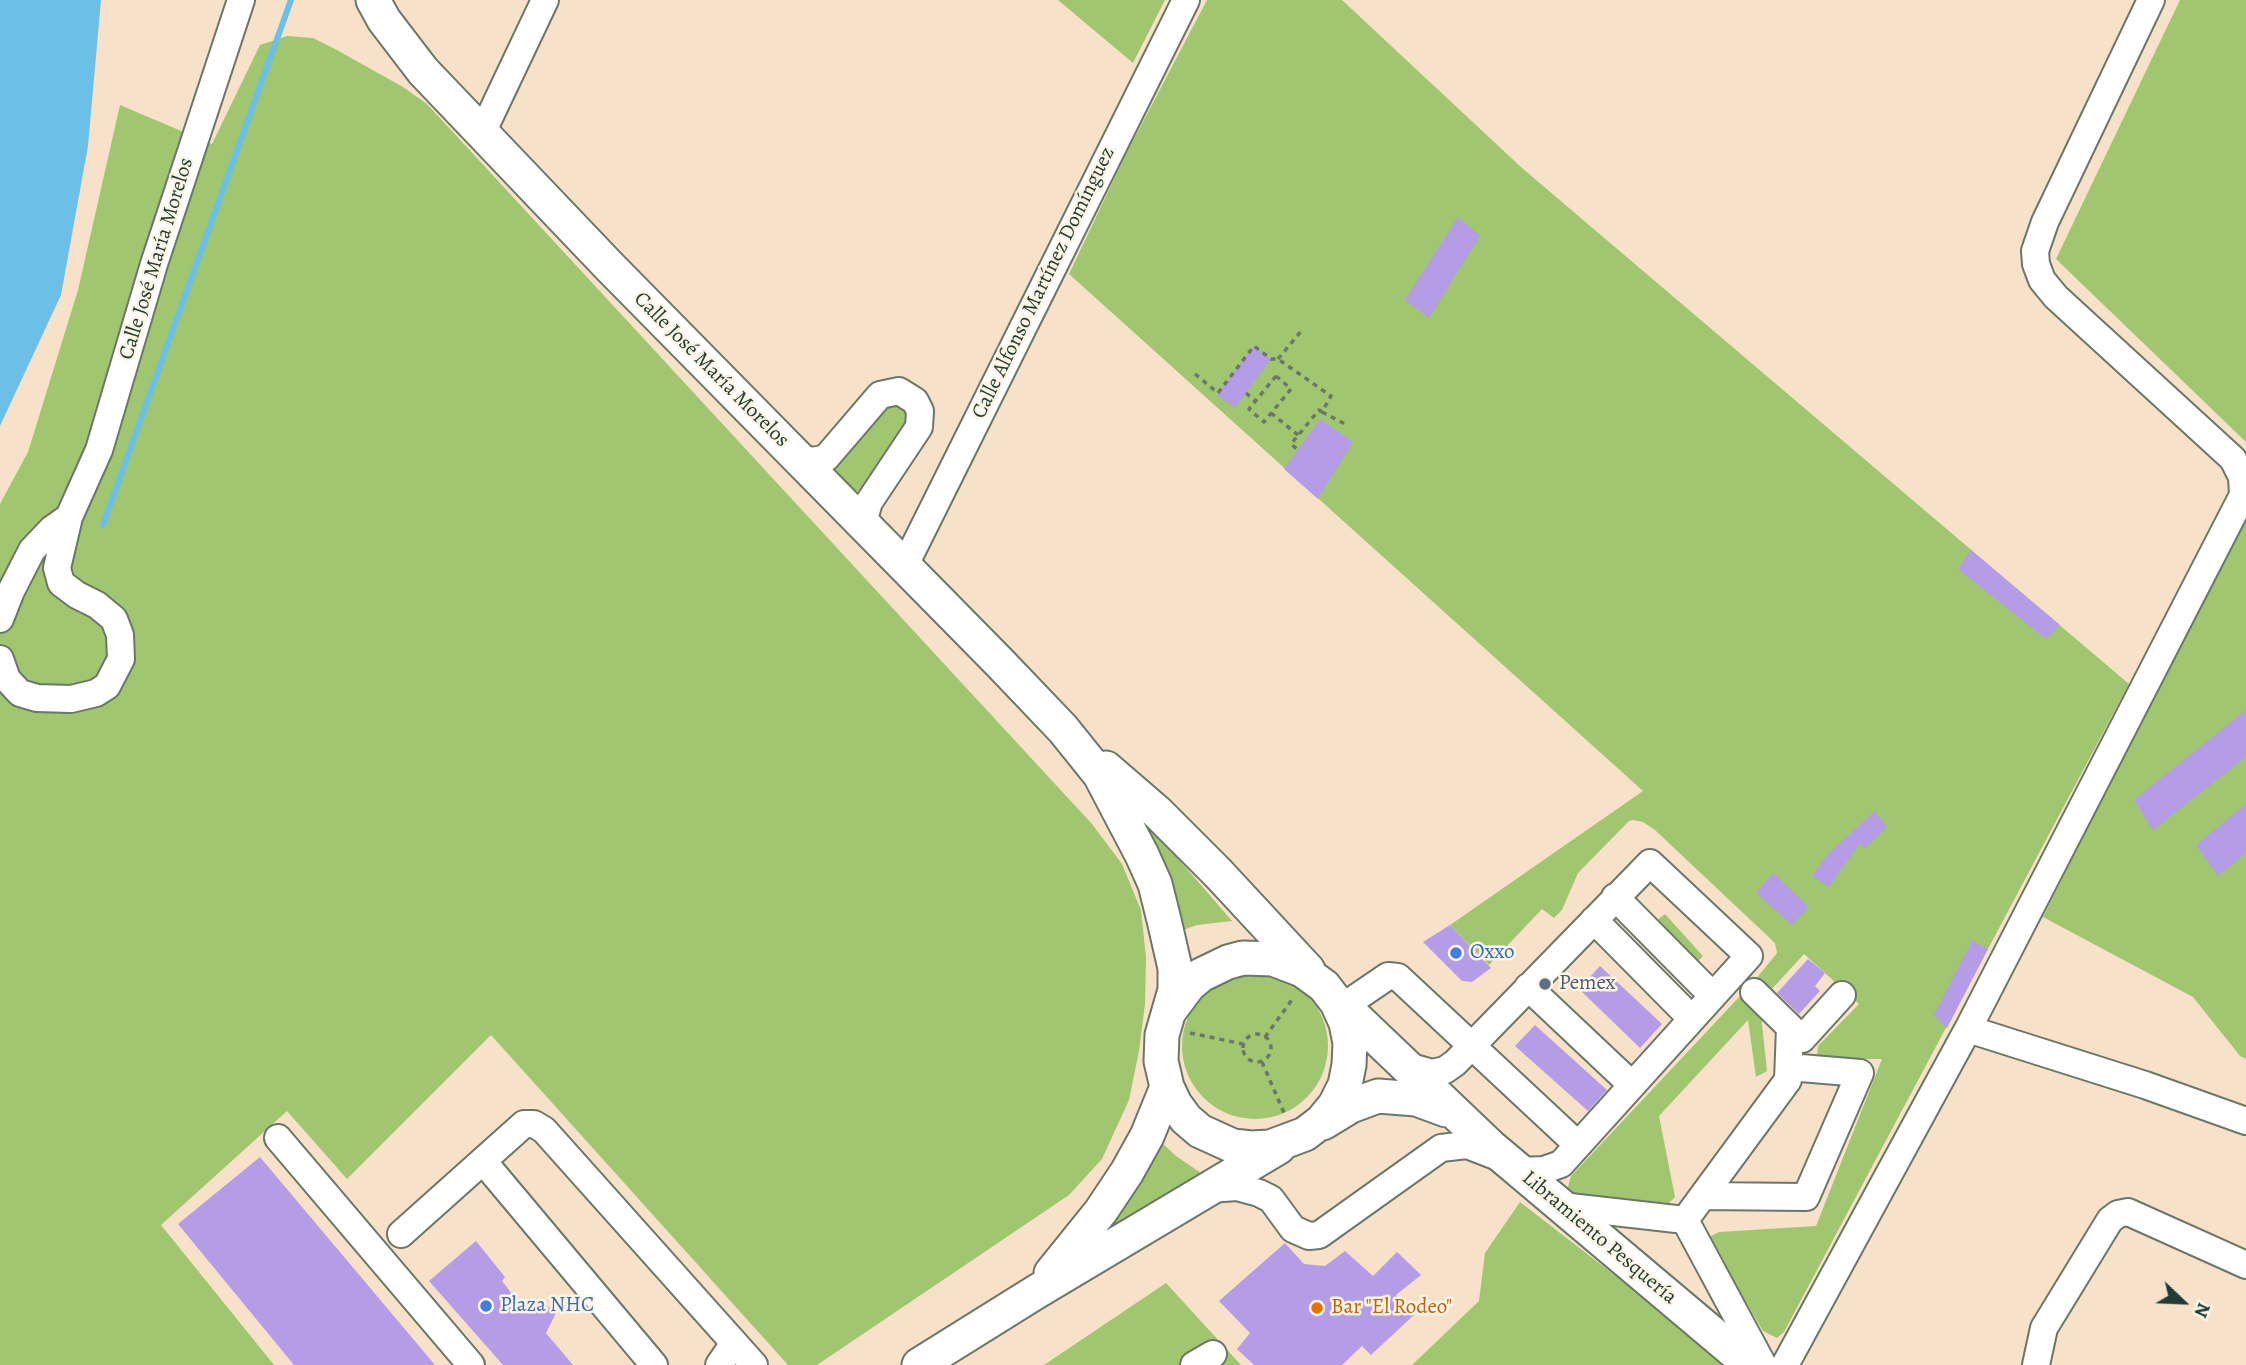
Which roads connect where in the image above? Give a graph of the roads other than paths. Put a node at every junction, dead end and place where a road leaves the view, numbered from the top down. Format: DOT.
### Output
graph roads {
  1 [pos="242,0"];
  2 [pos="373,0"];
  3 [pos="545,0"];
  4 [pos="1186,0"];
  5 [pos="2151,0"];
  6 [pos="482,133"];
  7 [pos="799,458"];
  8 [pos="69,517"];
  9 [pos="867,530"];
  10 [pos="904,567"];
  11 [pos="0,619"];
  12 [pos="0,659"];
  13 [pos="1063,729"];
  14 [pos="1605,908"];
  15 [pos="1323,986"];
  16 [pos="1528,987"];
  17 [pos="1754,992"];
  18 [pos="1842,995"];
  19 [pos="1702,1008"];
  20 [pos="1168,1019"];
  21 [pos="1790,1028"];
  22 [pos="1968,1029"];
  23 [pos="1463,1054"];
  24 [pos="1404,1065"];
  25 [pos="1789,1067"];
  26 [pos="1632,1085"];
  27 [pos="1167,1087"];
  28 [pos="1456,1115"];
  29 [pos="2246,1121"];
  30 [pos="278,1138"];
  31 [pos="1296,1139"];
  32 [pos="1571,1152"];
  33 [pos="483,1161"];
  34 [pos="1514,1167"];
  35 [pos="1209,1189"];
  36 [pos="1703,1196"];
  37 [pos="1561,1206"];
  38 [pos="1685,1220"];
  39 [pos="401,1234"];
  40 [pos="2246,1265"];
  41 [pos="1036,1292"];
  42 [pos="734,1343"];
  43 [pos="471,1365"];
  44 [pos="654,1365"];
  45 [pos="719,1365"];
  46 [pos="754,1365"];
  47 [pos="919,1365"];
  48 [pos="1750,1365"];
  49 [pos="1763,1365"];
  50 [pos="1786,1365"];
  51 [pos="2035,1365"];
  1 -- 8 [label="street, Calle José María Morelos"];
  2 -- 6 [label="main road, Calle José María Morelos"];
  3 -- 6 [label="street"];
  4 -- 10 [label="street, Calle Alfonso Martínez Domínguez"];
  5 -- 22 [label="street"];
  6 -- 7 [label="main road, Calle José María Morelos"];
  7 -- 9 [label="main road, Calle José María Morelos"];
  7 -- 9 [label="street"];
  8 -- 11 [label="street, Calle José María Morelos"];
  8 -- 12 [label="street, Calle José María Morelos"];
  9 -- 10 [label="main road, Calle José María Morelos"];
  10 -- 13 [label="main road, Calle José María Morelos"];
  13 -- 15 [label="main road"];
  13 -- 20 [label="main road"];
  14 -- 16 [label="street"];
  14 -- 19 [label="street"];
  14 -- 19 [label="street"];
  15 -- 20 [label="main road"];
  15 -- 23 [label="street"];
  15 -- 24 [label="main road"];
  15 -- 31 [label="main road"];
  16 -- 23 [label="street"];
  16 -- 26 [label="street"];
  17 -- 21 [label="street"];
  18 -- 21 [label="street"];
  19 -- 26 [label="street"];
  20 -- 27 [label="main road"];
  21 -- 25 [label="street"];
  22 -- 29 [label="street"];
  22 -- 50 [label="street"];
  23 -- 24 [label="street"];
  23 -- 28 [label="street"];
  23 -- 32 [label="street"];
  24 -- 28 [label="main road"];
  25 -- 36 [label="street"];
  25 -- 36 [label="street"];
  26 -- 32 [label="street"];
  27 -- 31 [label="main road"];
  27 -- 41 [label="main road"];
  28 -- 31 [label="main road"];
  28 -- 34 [label="main road, Libramiento Pesquería"];
  30 -- 43 [label="street"];
  31 -- 35 [label="main road"];
  32 -- 34 [label="street"];
  32 -- 37 [label="street"];
  33 -- 39 [label="street"];
  33 -- 42 [label="street"];
  33 -- 44 [label="street"];
  34 -- 35 [label="street"];
  34 -- 37 [label="main road, Libramiento Pesquería"];
  35 -- 41 [label="main road"];
  36 -- 38 [label="street"];
  37 -- 38 [label="street"];
  37 -- 48 [label="main road, Libramiento Pesquería"];
  38 -- 49 [label="street"];
  40 -- 51 [label="street"];
  41 -- 47 [label="main road"];
  42 -- 45 [label="street"];
  42 -- 46 [label="street"];
}
